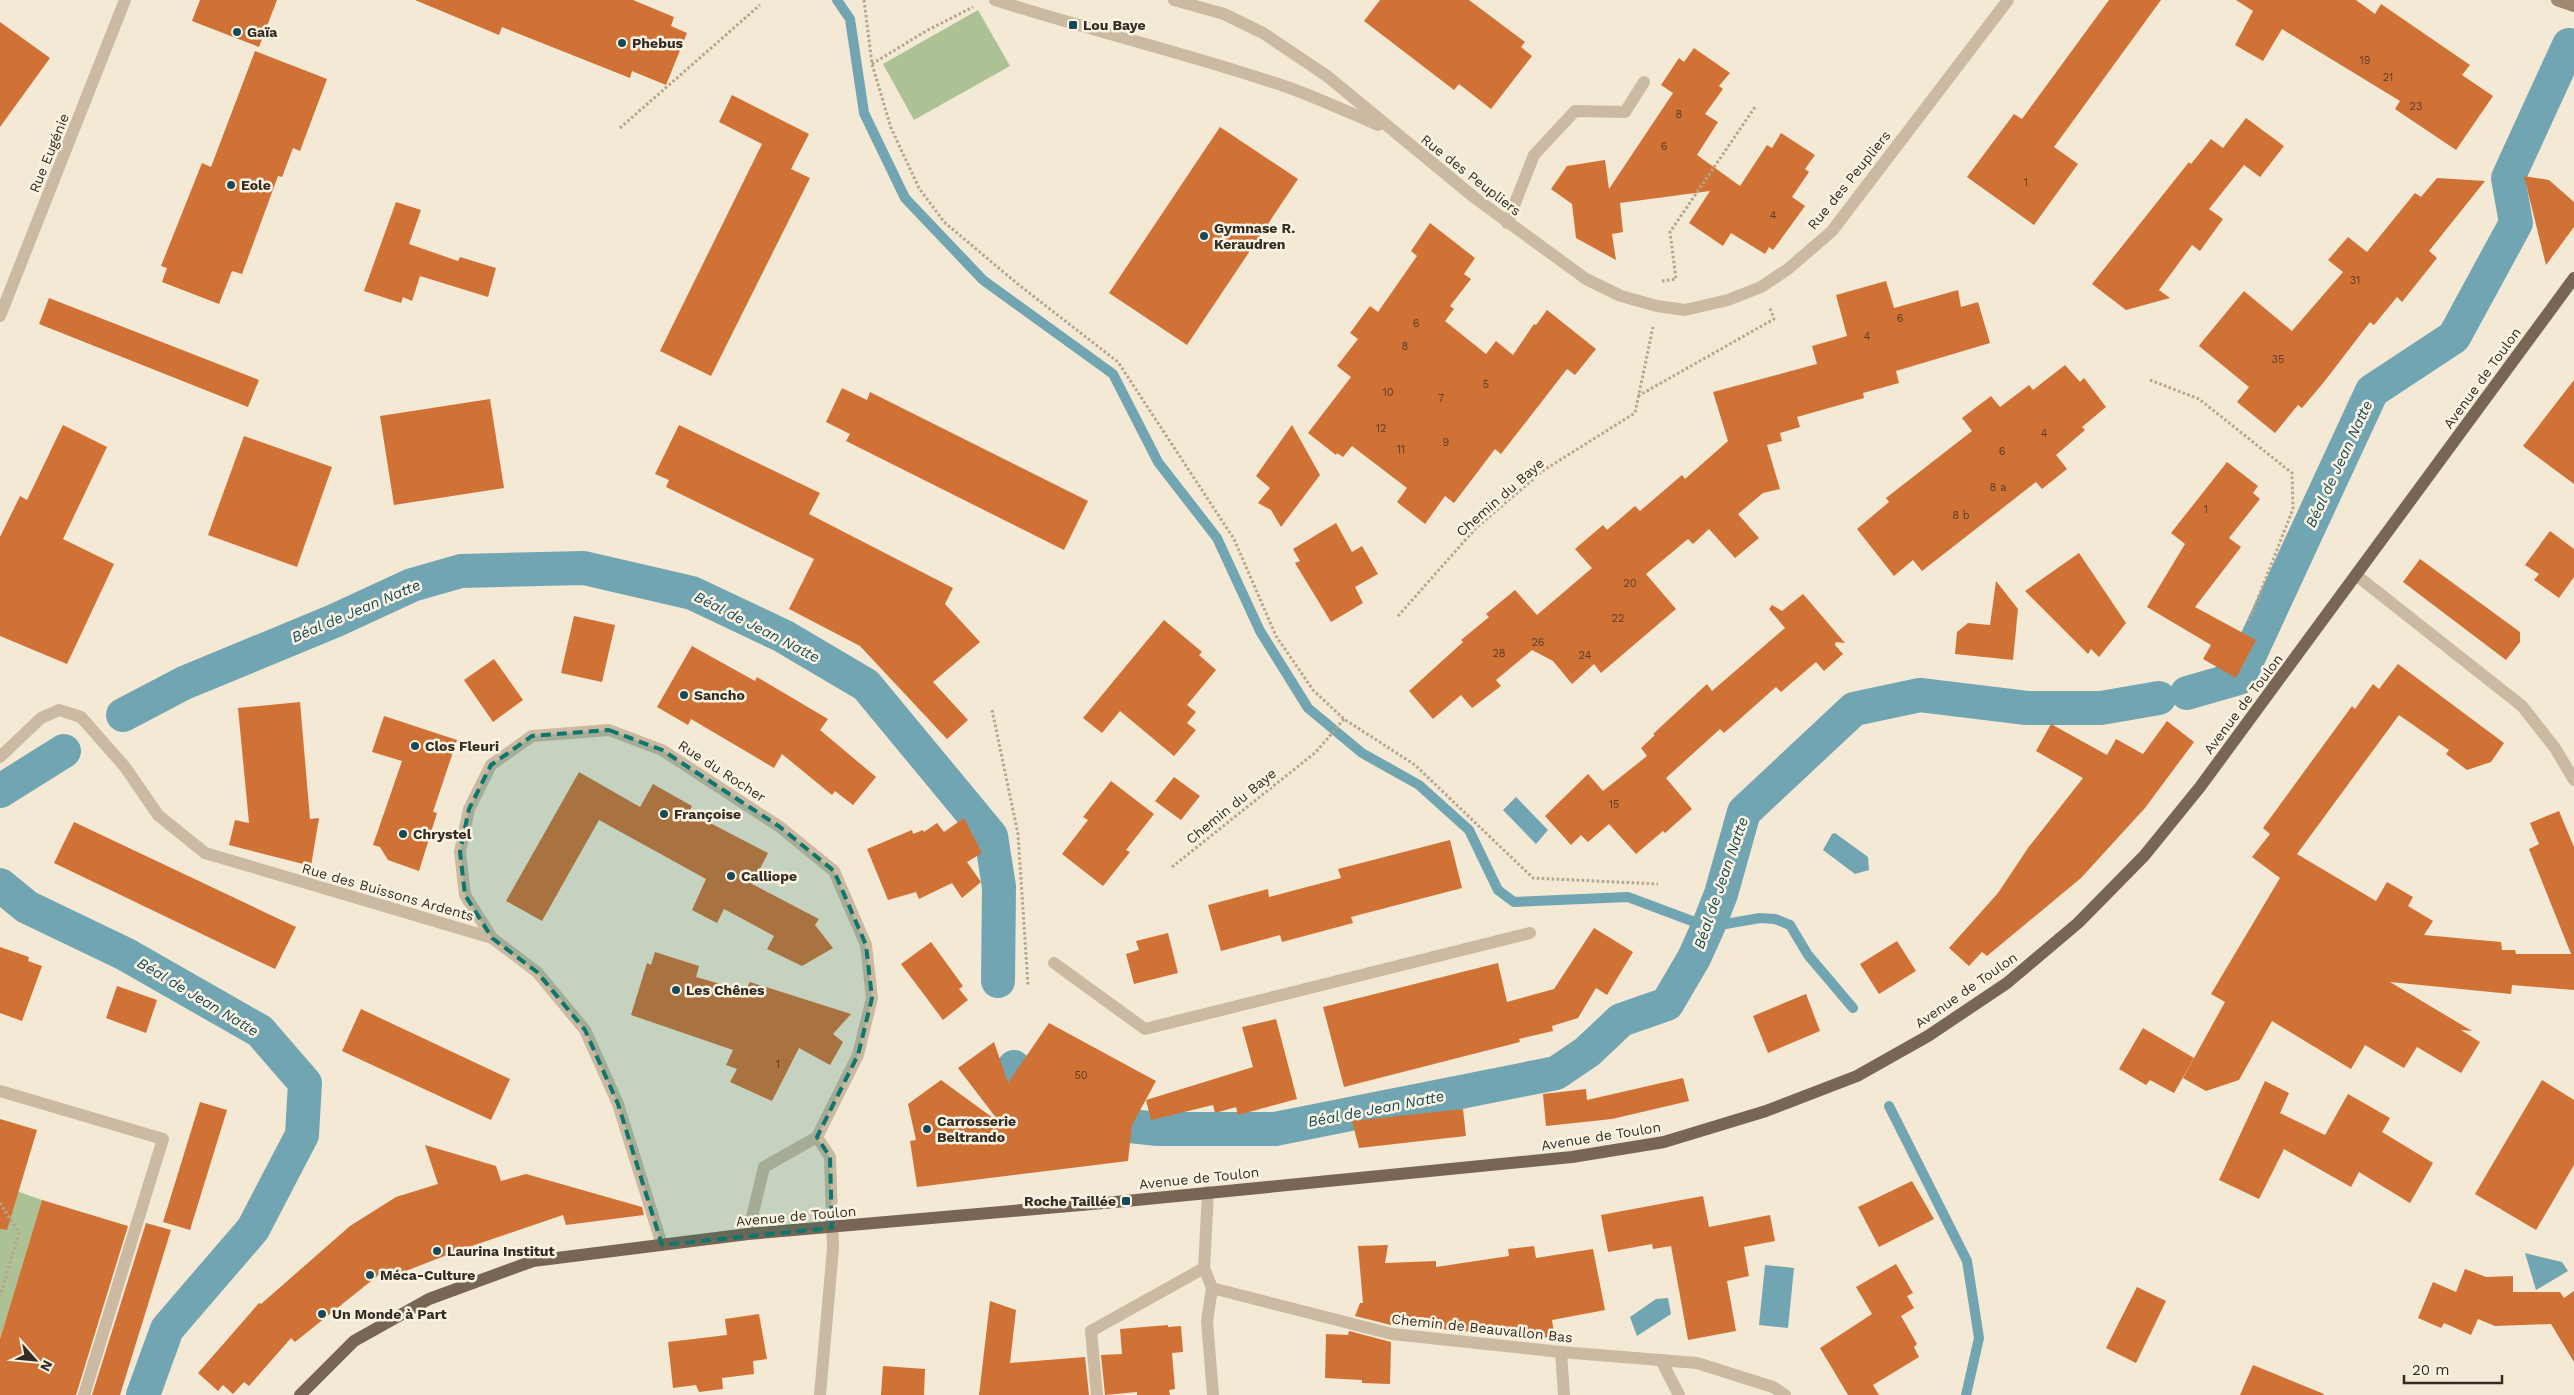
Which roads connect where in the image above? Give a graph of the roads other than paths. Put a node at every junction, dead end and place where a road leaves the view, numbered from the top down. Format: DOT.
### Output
graph roads {
  1 [pos="125,0"];
  2 [pos="995,0"];
  3 [pos="1174,0"];
  4 [pos="2008,0"];
  5 [pos="2556,0"];
  6 [pos="2574,6"];
  7 [pos="1644,82"];
  8 [pos="1392,131"];
  9 [pos="1507,223"];
  10 [pos="2574,278"];
  11 [pos="0,316"];
  12 [pos="2356,575"];
  13 [pos="0,757"];
  14 [pos="2574,780"];
  15 [pos="1530,933"];
  16 [pos="492,938"];
  17 [pos="1054,963"];
  18 [pos="0,1091"];
  19 [pos="817,1136"];
  20 [pos="1208,1192"];
  21 [pos="832,1228"];
  22 [pos="748,1234"];
  23 [pos="662,1244"];
  24 [pos="1204,1268"];
  25 [pos="1212,1288"];
  26 [pos="1561,1352"];
  27 [pos="1661,1360"];
  28 [pos="84,1395"];
  29 [pos="300,1395"];
  30 [pos="820,1395"];
  31 [pos="1097,1395"];
  32 [pos="1213,1395"];
  33 [pos="1564,1395"];
  34 [pos="1679,1395"];
  35 [pos="1785,1395"];
  1 -- 11 [label="street, Rue Eugénie"];
  2 -- 8 [label="street, Rue des Peupliers"];
  3 -- 8 [label="street, Rue des Peupliers"];
  4 -- 9 [label="street, Rue des Peupliers"];
  5 -- 6 [label="street"];
  7 -- 9 [label="street"];
  8 -- 9 [label="street, Rue des Peupliers"];
  10 -- 12 [label="main road, Avenue de Toulon"];
  12 -- 14 [label="street"];
  12 -- 20 [label="main road, Avenue de Toulon"];
  13 -- 16 [label="street, Rue des Buissons Ardents"];
  15 -- 17 [label="street"];
  16 -- 19 [label="street, Rue du Rocher"];
  16 -- 23 [label="street, Rue des Buissons Ardents"];
  18 -- 28 [label="street"];
  19 -- 21 [label="street"];
  19 -- 22 [label="street"];
  20 -- 21 [label="main road, Avenue de Toulon"];
  20 -- 24 [label="street"];
  21 -- 22 [label="main road, Avenue de Toulon"];
  21 -- 30 [label="street"];
  22 -- 23 [label="main road, Avenue de Toulon"];
  23 -- 29 [label="main road, Avenue de Toulon"];
  24 -- 25 [label="street"];
  24 -- 31 [label="street"];
  25 -- 26 [label="street, Chemin de Beauvallon Bas"];
  25 -- 32 [label="street"];
  26 -- 27 [label="street, Chemin de Beauvallon Bas"];
  26 -- 33 [label="street"];
  27 -- 34 [label="street"];
  27 -- 35 [label="street, Chemin de Beauvallon Bas"];
}
